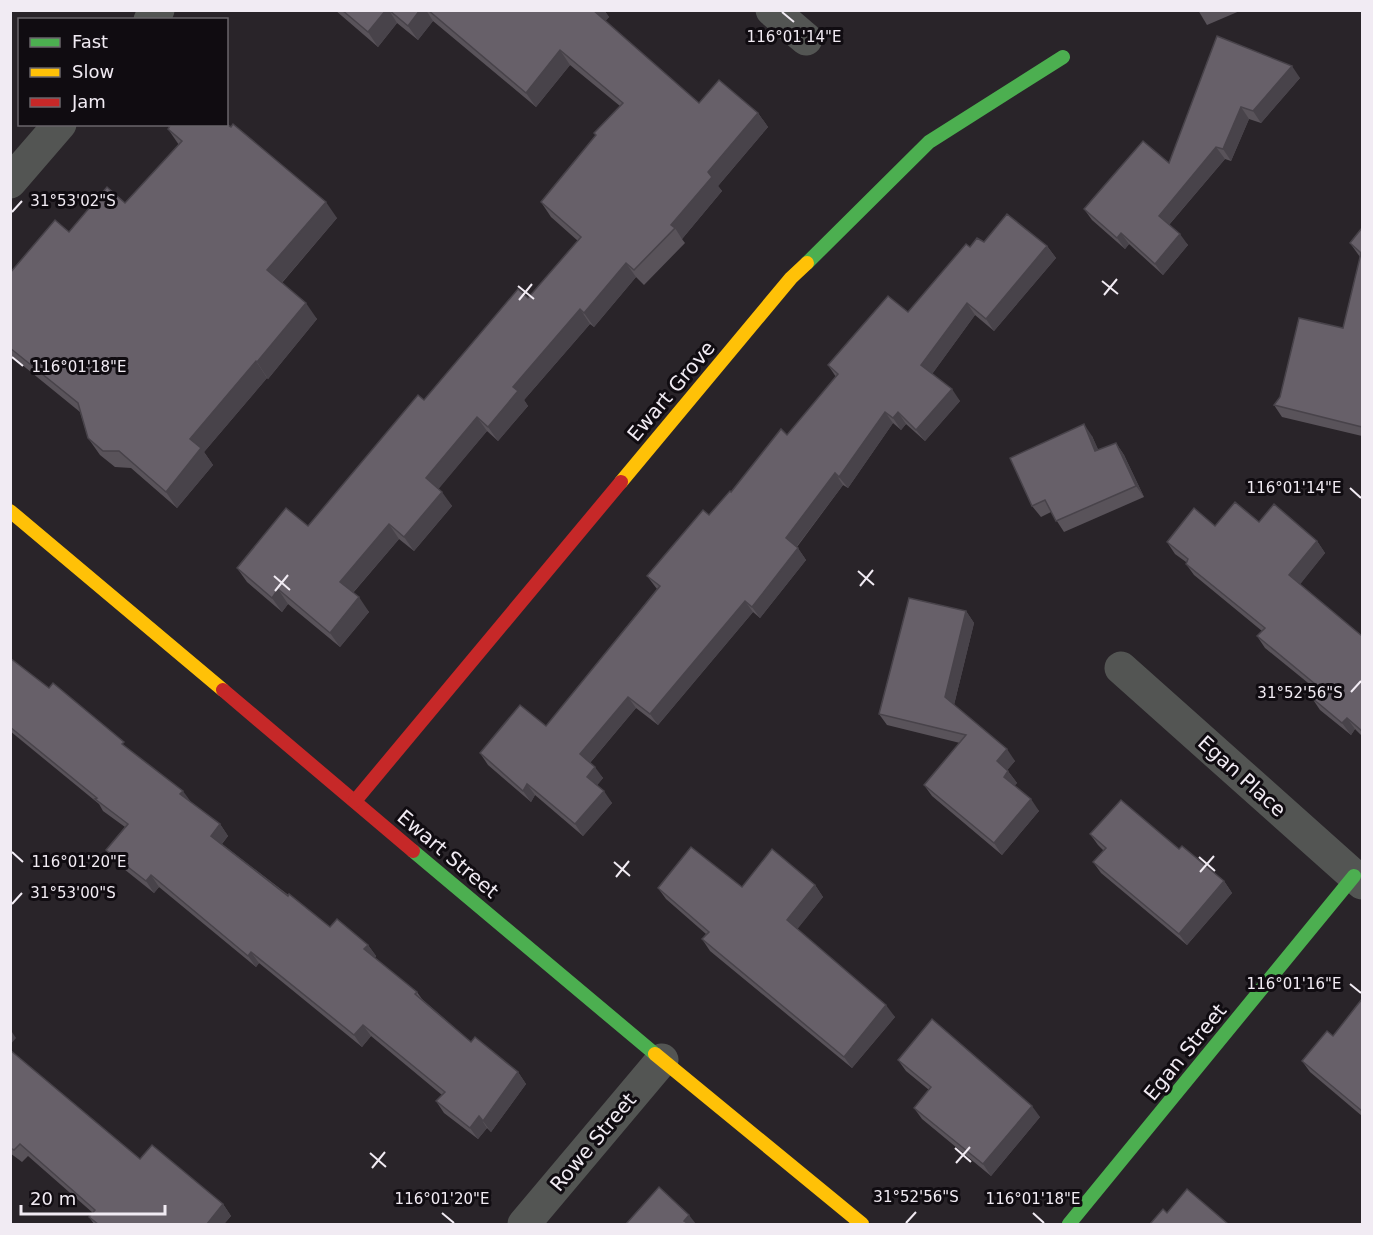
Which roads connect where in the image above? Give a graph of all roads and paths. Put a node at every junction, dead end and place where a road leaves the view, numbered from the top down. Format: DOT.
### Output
graph roads {
  1 [pos="772,10"];
  2 [pos="806,39"];
  3 [pos="1063,57"];
  4 [pos="58,126"];
  5 [pos="10,182"];
  6 [pos="10,511"];
  7 [pos="1121,668"];
  8 [pos="354,801"];
  9 [pos="1358,879"];
  10 [pos="662,1060"];
  11 [pos="524,1224"];
  12 [pos="862,1224"];
  13 [pos="1069,1224"];
  1 -- 2 [label="street"];
  3 -- 8 [label="street, Ewart Grove"];
  4 -- 5 [label="street"];
  6 -- 8 [label="street, Ewart Street"];
  7 -- 9 [label="street, Egan Place"];
  8 -- 10 [label="street, Ewart Street"];
  9 -- 13 [label="street, Egan Street"];
  10 -- 11 [label="street, Rowe Street"];
  10 -- 12 [label="street, Ewart Street"];
}
